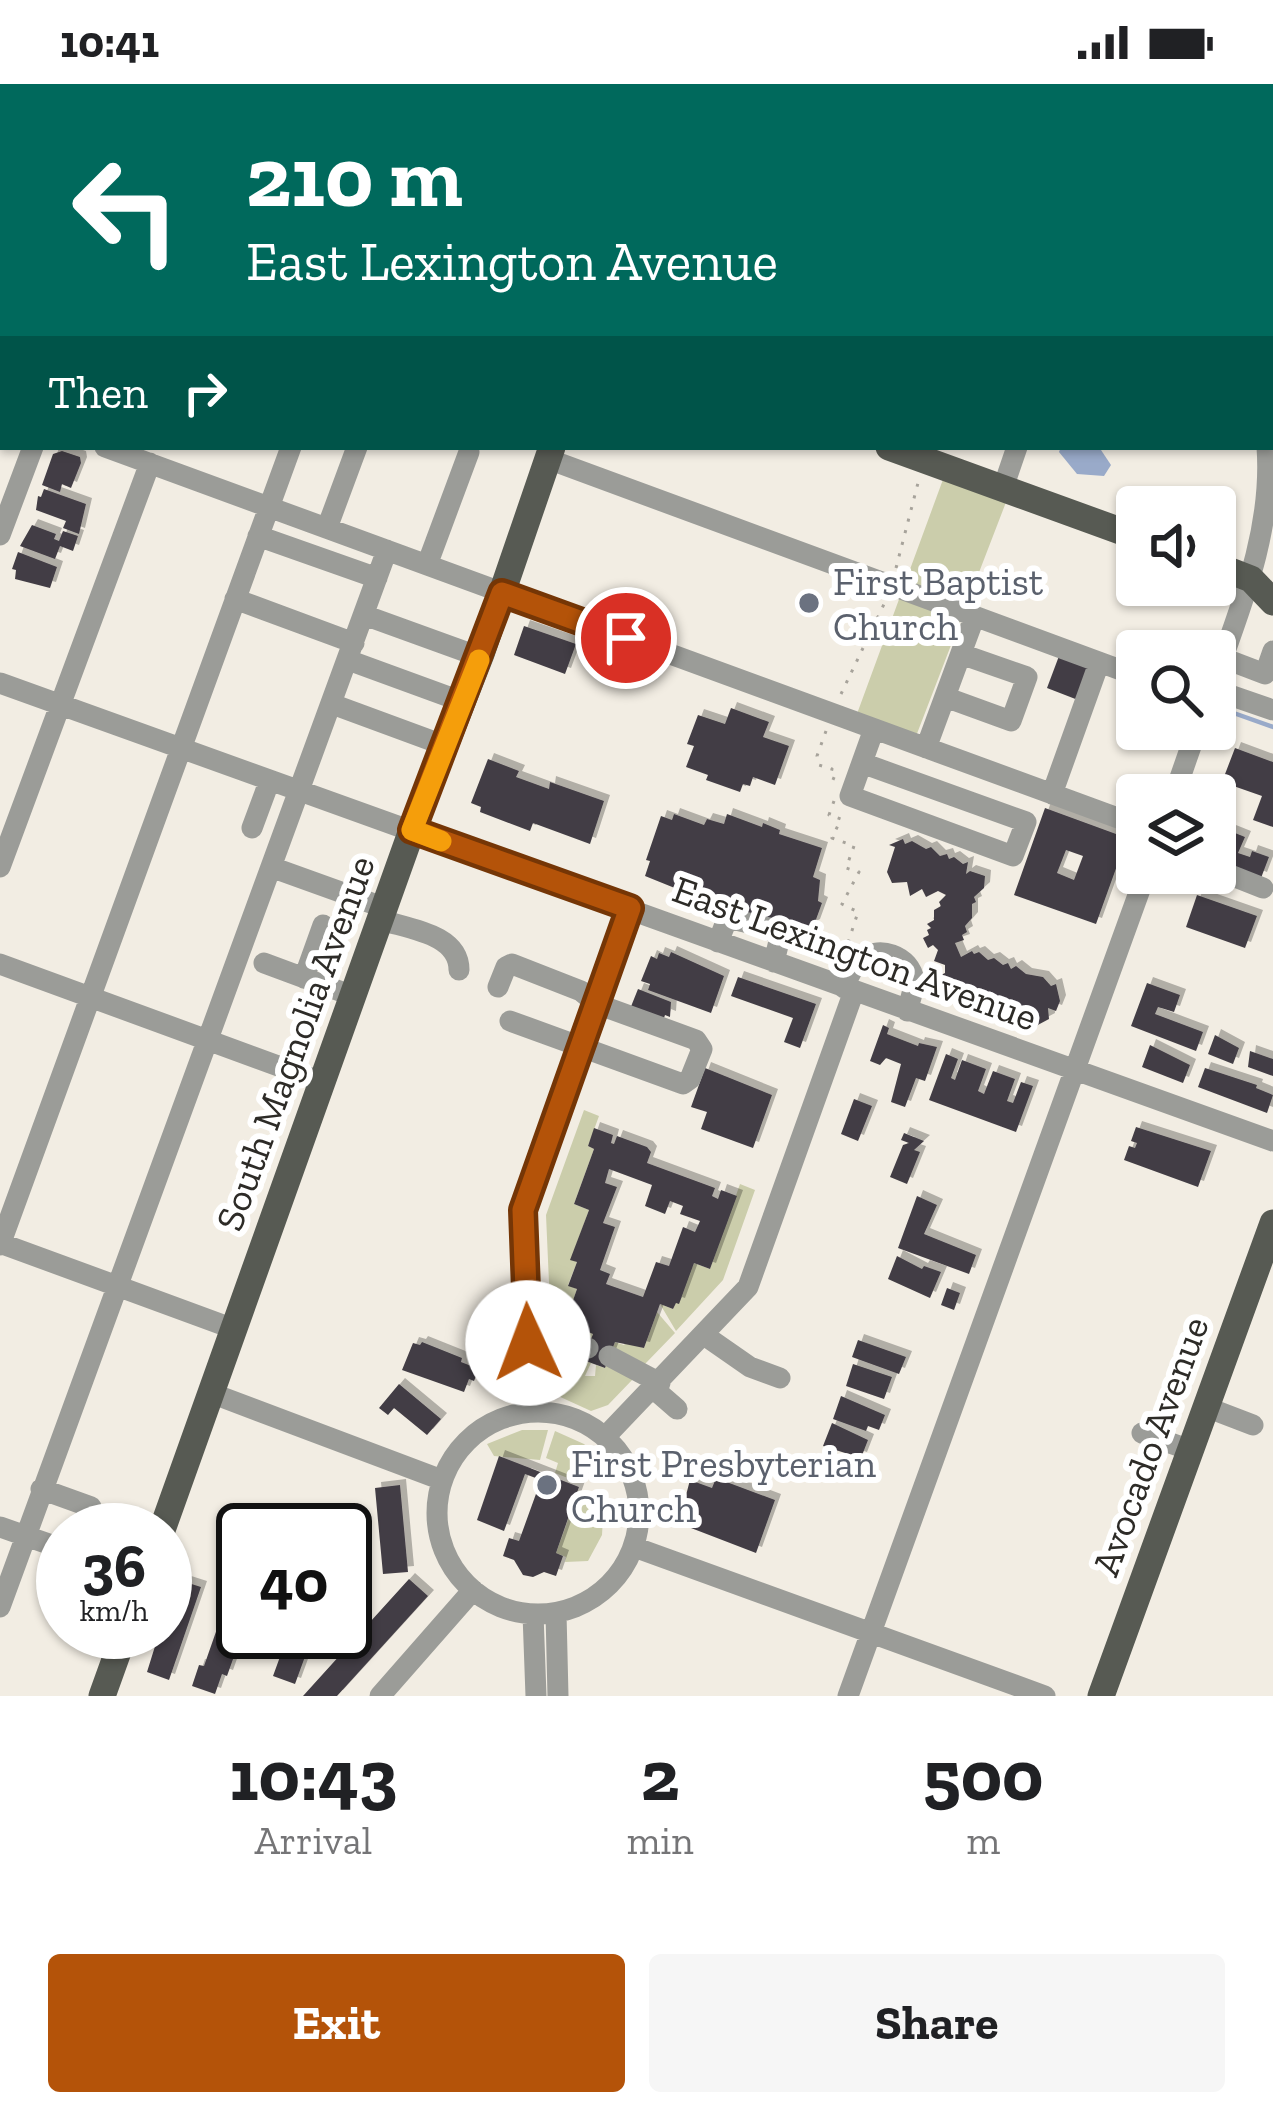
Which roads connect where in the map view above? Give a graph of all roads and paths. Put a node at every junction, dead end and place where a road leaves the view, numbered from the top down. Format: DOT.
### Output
graph roads {
  1 [pos="32,450"];
  2 [pos="113,450"];
  3 [pos="290,450"];
  4 [pos="356,450"];
  5 [pos="897,450"];
  6 [pos="1016,450"];
  7 [pos="1268,450"];
  8 [pos="469,452"];
  9 [pos="550,453"];
  10 [pos="150,463"];
  11 [pos="1003,488"];
  12 [pos="269,507"];
  13 [pos="327,528"];
  14 [pos="1116,529"];
  15 [pos="0,535"];
  16 [pos="258,536"];
  17 [pos="388,550"];
  18 [pos="427,565"];
  19 [pos="1262,576"];
  20 [pos="377,578"];
  21 [pos="502,593"];
  22 [pos="235,599"];
  23 [pos="1273,602"];
  24 [pos="364,615"];
  25 [pos="974,618"];
  26 [pos="1236,632"];
  27 [pos="351,651"];
  28 [pos="1273,651"];
  29 [pos="961,654"];
  30 [pos="480,657"];
  31 [pos="1100,663"];
  32 [pos="1116,669"];
  33 [pos="1236,670"];
  34 [pos="0,683"];
  35 [pos="945,697"];
  36 [pos="1236,697"];
  37 [pos="463,702"];
  38 [pos="332,704"];
  39 [pos="59,706"];
  40 [pos="1273,710"];
  41 [pos="832,713"];
  42 [pos="874,729"];
  43 [pos="446,746"];
  44 [pos="181,747"];
  45 [pos="926,748"];
  46 [pos="862,763"];
  47 [pos="268,782"];
  48 [pos="841,782"];
  49 [pos="297,791"];
  50 [pos="1052,794"];
  51 [pos="835,798"];
  52 [pos="1116,817"];
  53 [pos="252,828"];
  54 [pos="412,830"];
  55 [pos="0,867"];
  56 [pos="271,867"];
  57 [pos="1236,877"];
  58 [pos="1263,888"];
  59 [pos="1138,894"];
  60 [pos="630,908"];
  61 [pos="383,914"];
  62 [pos="323,925"];
  63 [pos="264,963"];
  64 [pos="0,964"];
  65 [pos="459,970"];
  66 [pos="304,978"];
  67 [pos="846,981"];
  68 [pos="497,988"];
  69 [pos="353,996"];
  70 [pos="89,997"];
  71 [pos="597,1004"];
  72 [pos="908,1010"];
  73 [pos="510,1021"];
  74 [pos="206,1039"];
  75 [pos="579,1048"];
  76 [pos="1072,1071"];
  77 [pos="322,1082"];
  78 [pos="1273,1141"];
  79 [pos="1273,1223"];
  80 [pos="0,1244"];
  81 [pos="117,1286"];
  82 [pos="234,1329"];
  83 [pos="704,1335"];
  84 [pos="528,1343"];
  85 [pos="780,1378"];
  86 [pos="657,1386"];
  87 [pos="211,1394"];
  88 [pos="1206,1407"];
  89 [pos="677,1409"];
  90 [pos="529,1412"];
  91 [pos="1253,1424"];
  92 [pos="1142,1432"];
  93 [pos="605,1437"];
  94 [pos="1190,1450"];
  95 [pos="442,1480"];
  96 [pos="41,1489"];
  97 [pos="80,1503"];
  98 [pos="172,1503"];
  99 [pos="0,1526"];
  100 [pos="24,1535"];
  101 [pos="36,1540"];
  102 [pos="634,1547"];
  103 [pos="472,1590"];
  104 [pos="0,1607"];
  105 [pos="545,1613"];
  106 [pos="871,1634"];
  107 [pos="115,1659"];
  108 [pos="102,1696"];
  109 [pos="380,1696"];
  110 [pos="536,1696"];
  111 [pos="558,1696"];
  112 [pos="848,1696"];
  113 [pos="1045,1696"];
  114 [pos="1101,1696"];
  1 -- 15 [label="street"];
  2 -- 10 [label="street"];
  3 -- 12 [label="street"];
  4 -- 13 [label="street"];
  5 -- 11 [label="main road"];
  6 -- 11 [label="street"];
  7 -- 19 [label="street"];
  8 -- 18 [label="street"];
  9 -- 21 [label="main road, South Magnolia Avenue"];
  9 -- 25 [label="street"];
  10 -- 12 [label="street"];
  10 -- 39 [label="street"];
  11 -- 14 [label="main road"];
  12 -- 13 [label="street"];
  12 -- 16 [label="street"];
  13 -- 17 [label="street"];
  16 -- 20 [label="street"];
  16 -- 22 [label="street"];
  17 -- 18 [label="street"];
  17 -- 20 [label="street"];
  18 -- 21 [label="street"];
  19 -- 23 [label="main road"];
  19 -- 26 [label="street"];
  20 -- 24 [label="street"];
  21 -- 30 [label="main road, South Magnolia Avenue"];
  21 -- 41 [label="street"];
  22 -- 27 [label="street"];
  22 -- 44 [label="street"];
  24 -- 27 [label="street"];
  24 -- 30 [label="street"];
  25 -- 29 [label="street"];
  25 -- 31 [label="street"];
  27 -- 37 [label="street"];
  27 -- 38 [label="street"];
  28 -- 33 [label="street"];
  29 -- 35 [label="street"];
  29 -- 35 [label="street"];
  30 -- 37 [label="main road, South Magnolia Avenue"];
  31 -- 32 [label="street"];
  31 -- 50 [label="street"];
  34 -- 39 [label="street, East Lexington Avenue"];
  35 -- 45 [label="street"];
  36 -- 40 [label="street"];
  37 -- 43 [label="main road, South Magnolia Avenue"];
  38 -- 43 [label="street"];
  38 -- 49 [label="street"];
  39 -- 44 [label="street, East Lexington Avenue"];
  39 -- 55 [label="street"];
  41 -- 42 [label="street"];
  41 -- 48 [label="path"];
  42 -- 45 [label="street"];
  42 -- 46 [label="street"];
  43 -- 54 [label="main road, South Magnolia Avenue"];
  44 -- 47 [label="street, East Lexington Avenue"];
  44 -- 70 [label="street"];
  45 -- 50 [label="street"];
  46 -- 46 [label="street"];
  47 -- 49 [label="street, East Lexington Avenue"];
  47 -- 53 [label="street"];
  49 -- 54 [label="street, East Lexington Avenue"];
  49 -- 56 [label="street"];
  50 -- 52 [label="street"];
  51 -- 67 [label="path"];
  54 -- 60 [label="street, East Lexington Avenue"];
  54 -- 61 [label="main road, South Magnolia Avenue"];
  56 -- 61 [label="street"];
  56 -- 74 [label="street"];
  57 -- 58 [label="street"];
  59 -- 76 [label="street"];
  60 -- 67 [label="street, East Lexington Avenue"];
  60 -- 71 [label="street"];
  61 -- 65 [label="street"];
  61 -- 69 [label="main road, South Magnolia Avenue"];
  62 -- 66 [label="street"];
  63 -- 66 [label="street"];
  64 -- 70 [label="street"];
  66 -- 69 [label="street"];
  67 -- 72 [label="street, East Lexington Avenue"];
  67 -- 72 [label="street"];
  67 -- 83 [label="street"];
  68 -- 71 [label="street"];
  69 -- 77 [label="main road, South Magnolia Avenue"];
  70 -- 74 [label="street"];
  70 -- 80 [label="street"];
  71 -- 75 [label="street"];
  71 -- 75 [label="street"];
  72 -- 76 [label="street, East Lexington Avenue"];
  73 -- 75 [label="street"];
  74 -- 77 [label="street"];
  74 -- 81 [label="street"];
  75 -- 84 [label="street"];
  76 -- 78 [label="street, East Lexington Avenue"];
  76 -- 106 [label="street"];
  77 -- 82 [label="main road, South Magnolia Avenue"];
  79 -- 88 [label="main road, Avocado Avenue"];
  80 -- 81 [label="street"];
  81 -- 82 [label="street"];
  81 -- 96 [label="street"];
  82 -- 87 [label="main road, South Magnolia Avenue"];
  83 -- 85 [label="street"];
  83 -- 86 [label="street"];
  84 -- 86 [label="street"];
  84 -- 90 [label="street"];
  86 -- 89 [label="street"];
  86 -- 93 [label="street"];
  87 -- 95 [label="street"];
  87 -- 98 [label="main road, South Magnolia Avenue"];
  88 -- 91 [label="street"];
  88 -- 94 [label="main road, Avocado Avenue"];
  90 -- 93 [label="street"];
  90 -- 95 [label="street"];
  92 -- 94 [label="street"];
  93 -- 102 [label="street"];
  94 -- 114 [label="main road, Avocado Avenue"];
  95 -- 103 [label="street"];
  96 -- 97 [label="street"];
  96 -- 100 [label="street"];
  99 -- 100 [label="street"];
  100 -- 101 [label="street"];
  100 -- 104 [label="street"];
  102 -- 105 [label="street"];
  102 -- 106 [label="street"];
  103 -- 105 [label="street"];
  103 -- 109 [label="street"];
  105 -- 110 [label="street"];
  105 -- 111 [label="street"];
  106 -- 112 [label="street"];
  106 -- 113 [label="street"];
  107 -- 108 [label="main road"];
}
